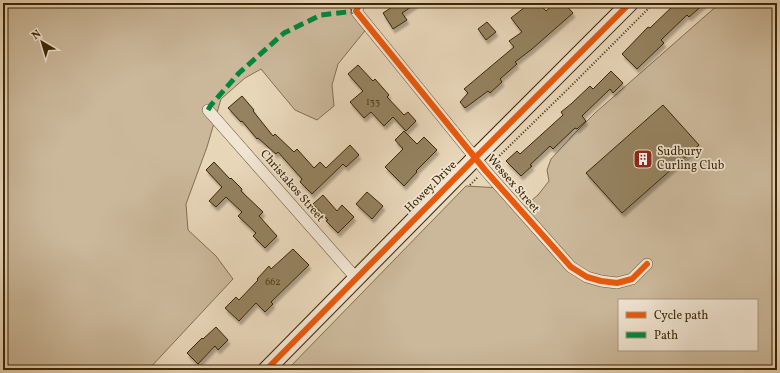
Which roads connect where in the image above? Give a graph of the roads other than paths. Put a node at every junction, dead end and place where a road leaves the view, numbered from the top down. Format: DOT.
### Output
graph roads {
  1 [pos="630,3"];
  2 [pos="358,7"];
  3 [pos="208,110"];
  4 [pos="480,164"];
  5 [pos="647,264"];
  6 [pos="356,278"];
  7 [pos="266,370"];
  1 -- 4 [label="main road, Howey Drive"];
  2 -- 4 [label="street, Wessex Street"];
  3 -- 6 [label="street, Christakos Street"];
  4 -- 5 [label="street, Wessex Street"];
  4 -- 6 [label="main road, Howey Drive"];
  6 -- 7 [label="main road, Howey Drive"];
}
